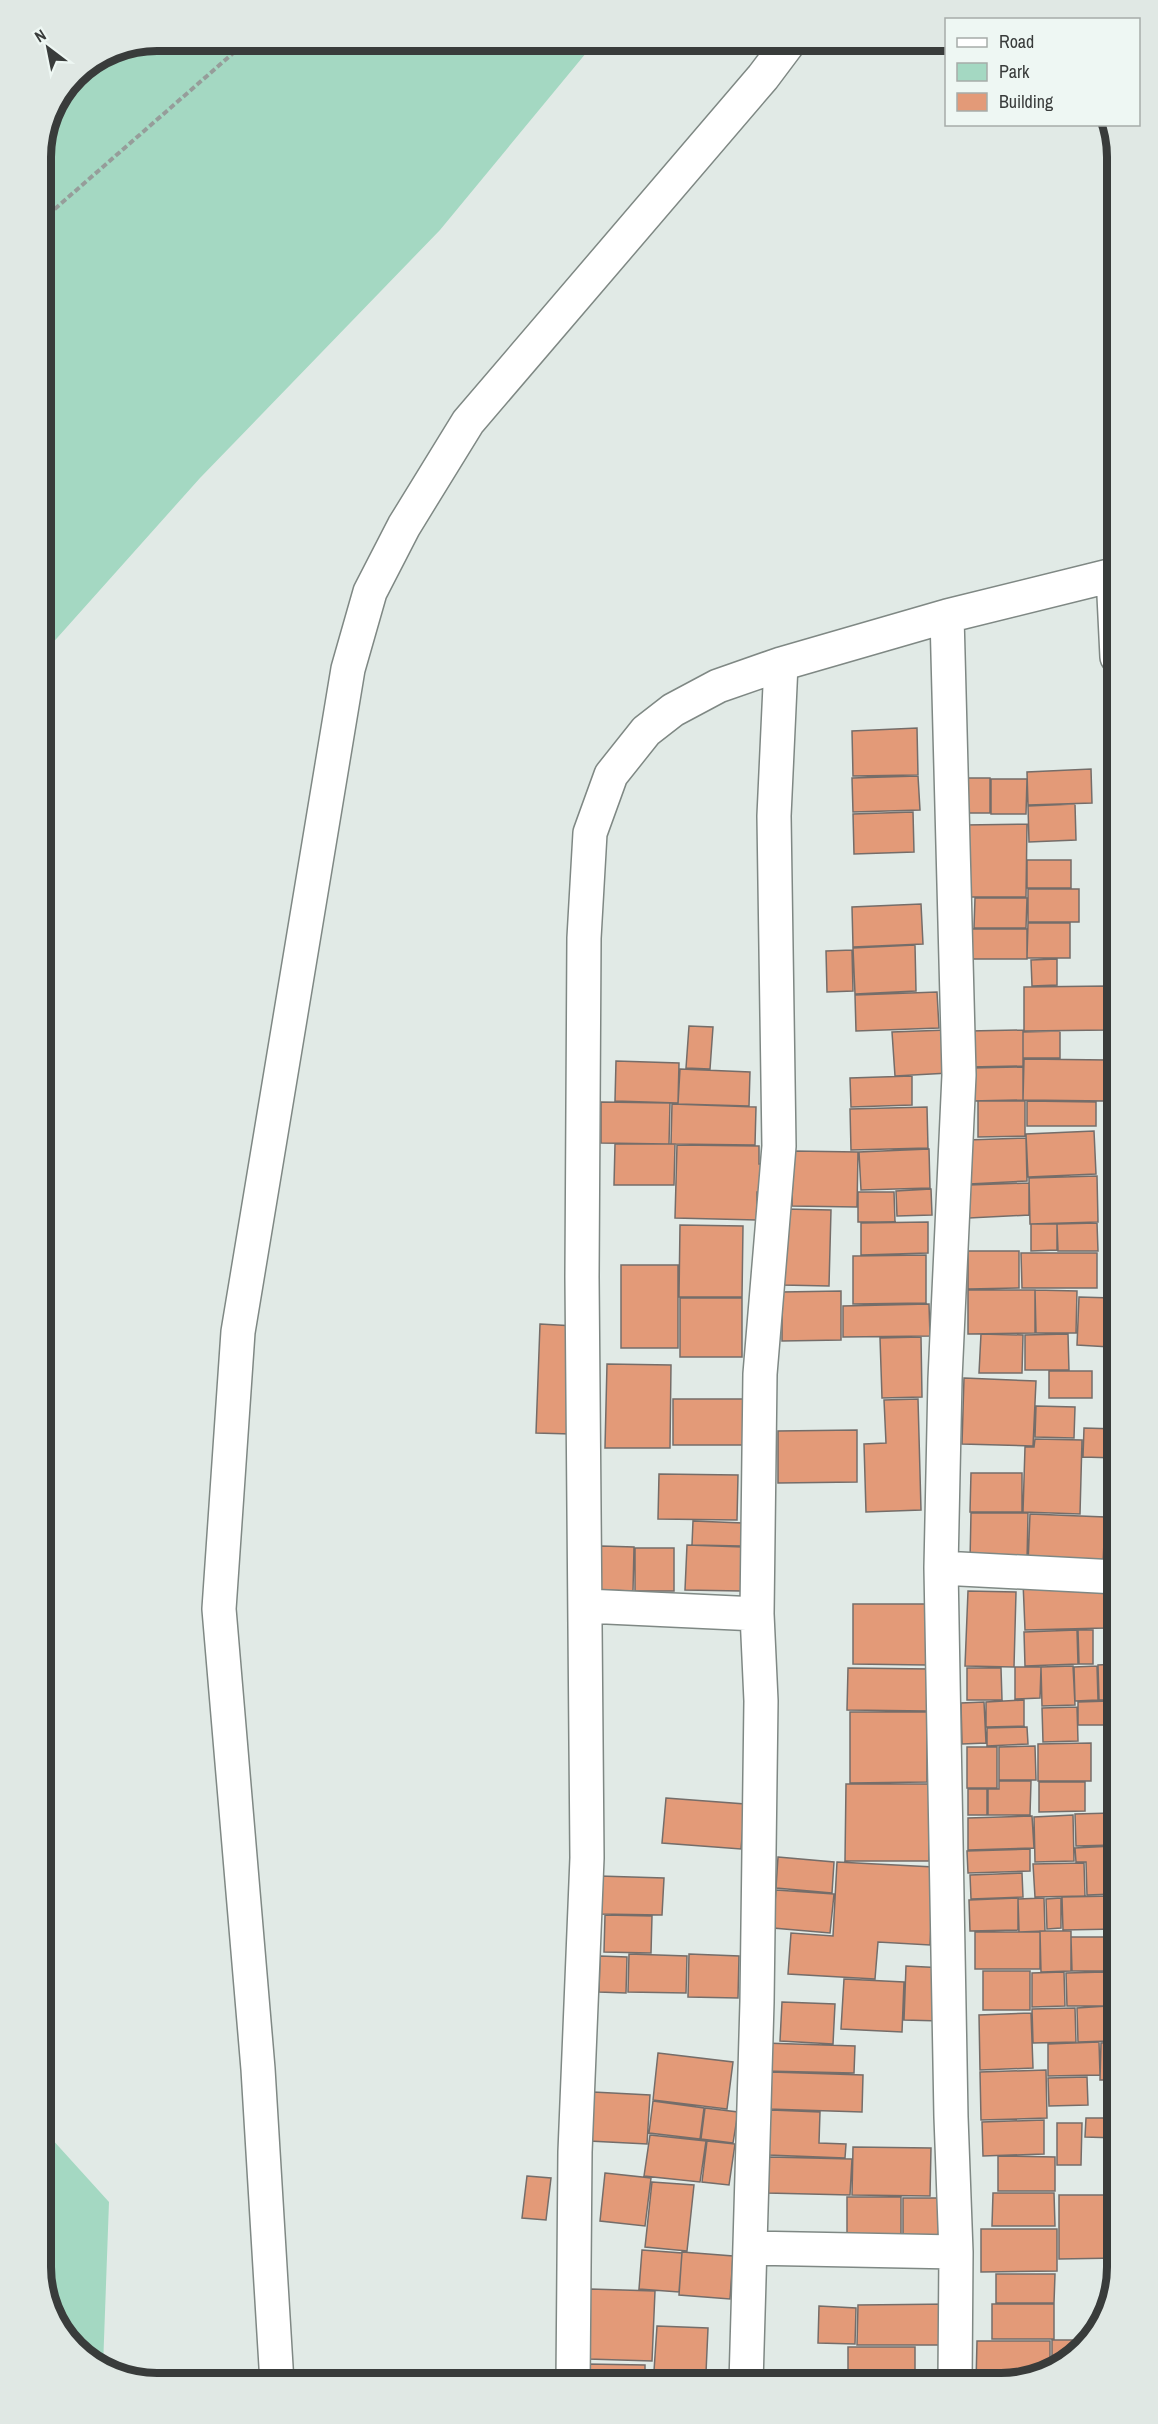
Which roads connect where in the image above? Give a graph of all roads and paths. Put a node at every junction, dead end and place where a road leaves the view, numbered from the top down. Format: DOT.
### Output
graph roads {
  1 [pos="235,51"];
  2 [pos="782,51"];
  3 [pos="51,212"];
  4 [pos="1107,577"];
  5 [pos="947,616"];
  6 [pos="781,664"];
  7 [pos="941,1568"];
  8 [pos="1107,1576"];
  9 [pos="586,1606"];
  10 [pos="757,1614"];
  11 [pos="751,2248"];
  12 [pos="956,2252"];
  13 [pos="276,2373"];
  14 [pos="573,2373"];
  15 [pos="746,2373"];
  16 [pos="955,2373"];
  1 -- 3 [label="path"];
  2 -- 13 [label="street"];
  4 -- 5 [label="street"];
  5 -- 6 [label="street"];
  5 -- 7 [label="street"];
  6 -- 9 [label="street"];
  6 -- 10 [label="street"];
  7 -- 8 [label="street"];
  7 -- 12 [label="street"];
  9 -- 10 [label="street"];
  9 -- 14 [label="street"];
  10 -- 11 [label="street"];
  11 -- 12 [label="street"];
  11 -- 15 [label="street"];
  12 -- 16 [label="street"];
}
